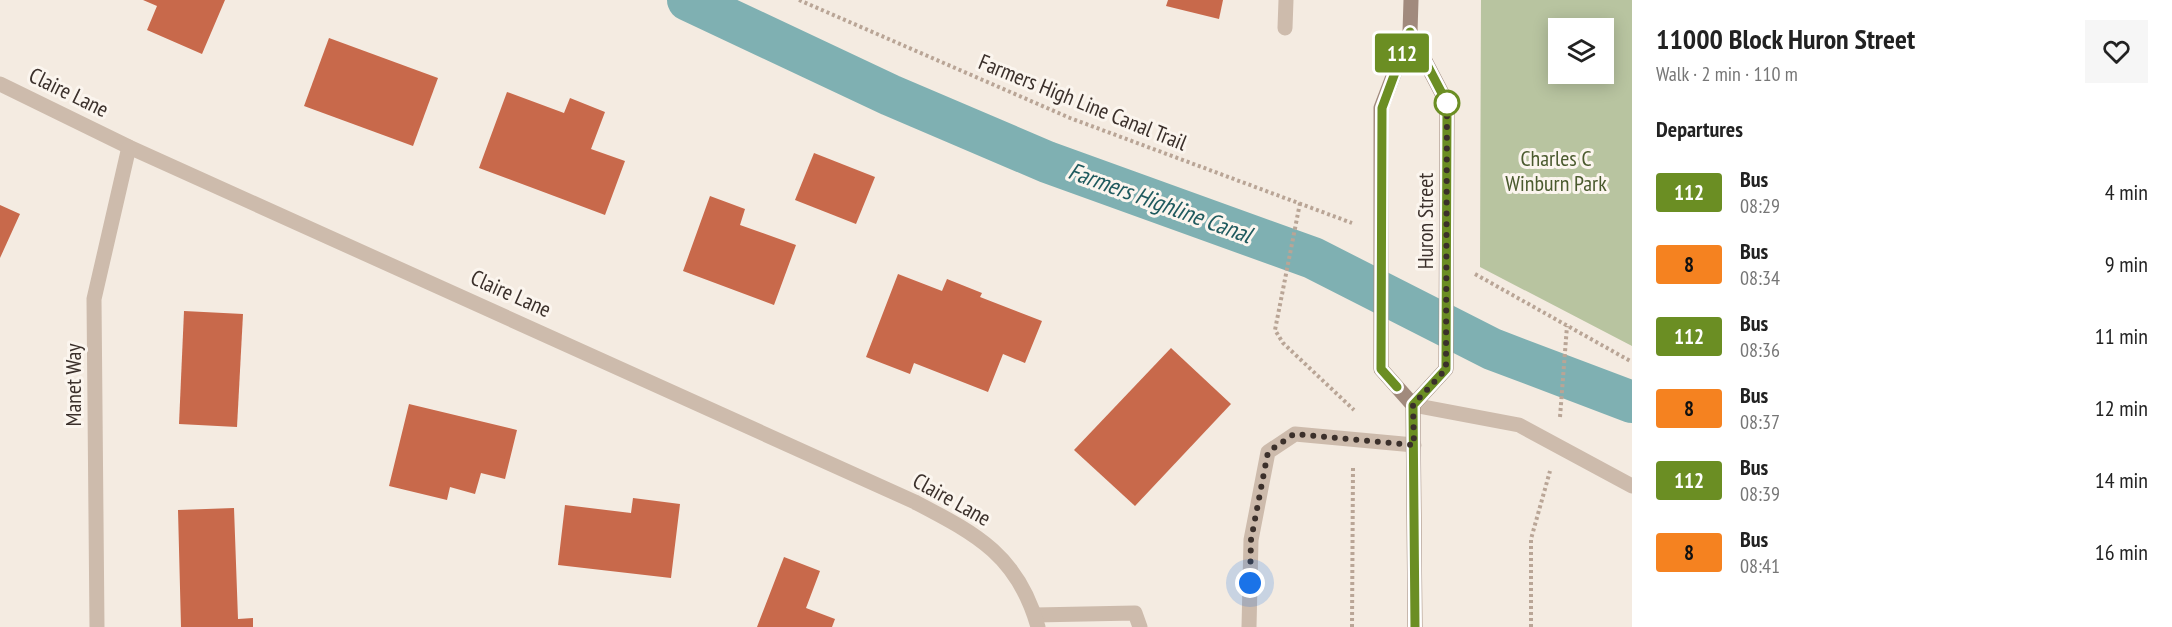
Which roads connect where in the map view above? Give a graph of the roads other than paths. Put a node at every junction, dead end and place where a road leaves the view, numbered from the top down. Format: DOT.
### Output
graph roads {
  1 [pos="1286,0"];
  2 [pos="1411,0"];
  3 [pos="1285,28"];
  4 [pos="1410,32"];
  5 [pos="0,84"];
  6 [pos="129,147"];
  7 [pos="1413,405"];
  8 [pos="1414,445"];
  9 [pos="1632,486"];
  10 [pos="1036,621"];
  11 [pos="97,627"];
  12 [pos="1140,627"];
  13 [pos="1249,627"];
  14 [pos="1415,627"];
  1 -- 3 [label="street"];
  2 -- 4 [label="main road, Huron Street"];
  4 -- 7 [label="main road, Huron Street"];
  4 -- 7 [label="main road, Huron Street"];
  5 -- 6 [label="street, Claire Lane"];
  6 -- 10 [label="street, Claire Lane"];
  6 -- 11 [label="street, Manet Way"];
  7 -- 8 [label="main road"];
  7 -- 9 [label="street"];
  8 -- 13 [label="street"];
  8 -- 14 [label="main road"];
  10 -- 12 [label="street"];
}
